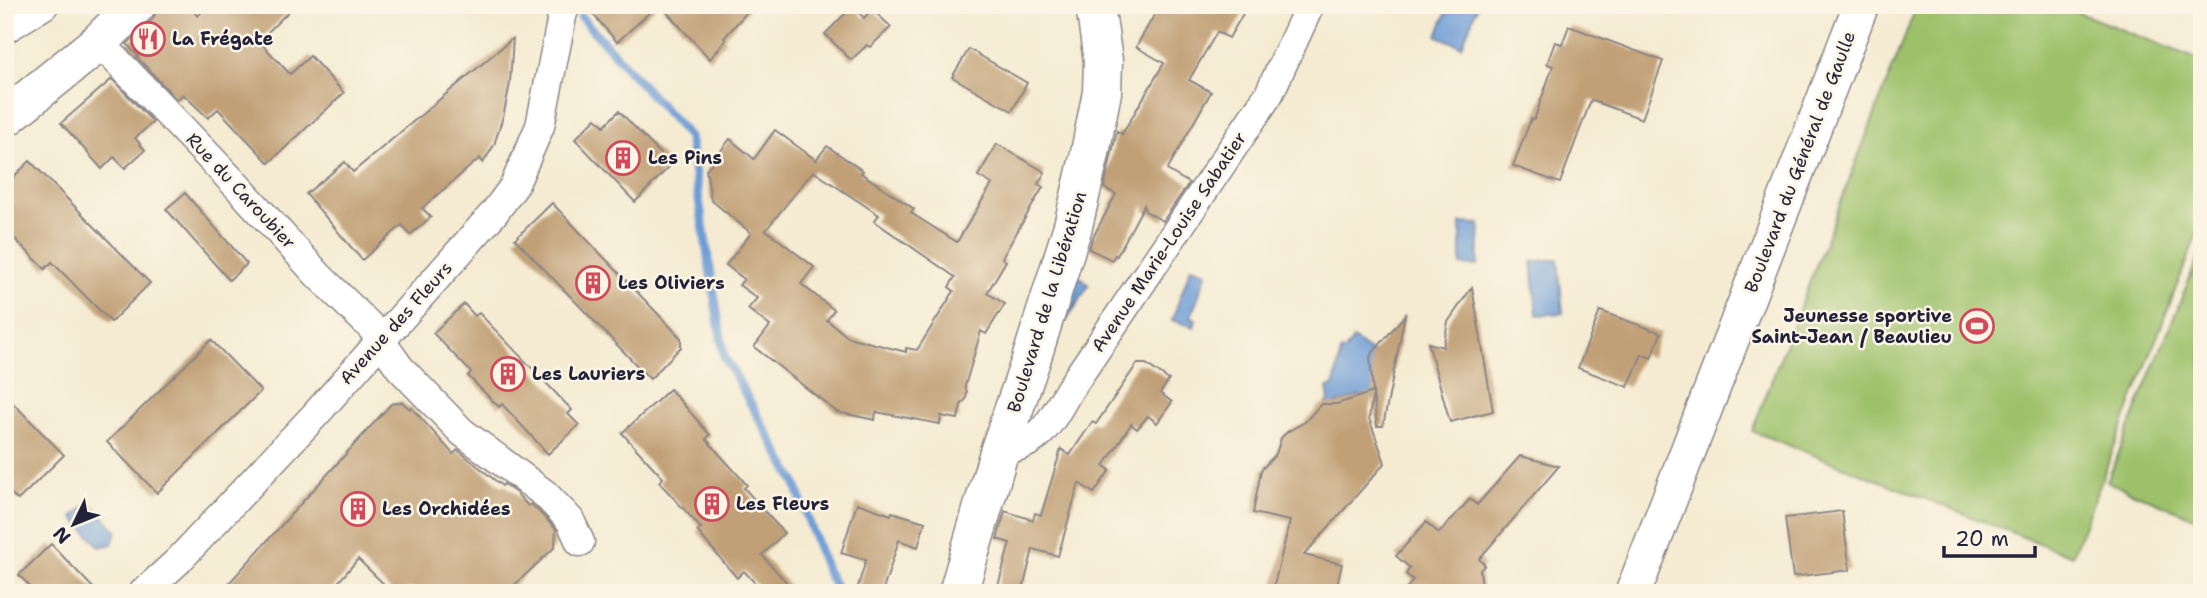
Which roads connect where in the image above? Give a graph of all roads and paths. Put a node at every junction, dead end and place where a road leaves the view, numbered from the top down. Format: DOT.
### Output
graph roads {
  1 [pos="44,5"];
  2 [pos="136,5"];
  3 [pos="567,5"];
  4 [pos="1096,5"];
  5 [pos="1310,5"];
  6 [pos="1861,5"];
  7 [pos="5,29"];
  8 [pos="99,42"];
  9 [pos="5,118"];
  10 [pos="380,342"];
  11 [pos="1000,449"];
  12 [pos="580,541"];
  13 [pos="143,593"];
  14 [pos="958,593"];
  15 [pos="1633,593"];
  1 -- 7 [label="street"];
  2 -- 8 [label="main road"];
  3 -- 10 [label="street, Avenue des Fleurs"];
  4 -- 11 [label="main road, Boulevard de la Libération"];
  5 -- 11 [label="street, Avenue Marie-Louise Sabatier"];
  6 -- 15 [label="street, Boulevard du Général de Gaulle"];
  8 -- 9 [label="main road"];
  8 -- 10 [label="street, Rue du Caroubier"];
  10 -- 12 [label="street, Rue du Caroubier"];
  10 -- 13 [label="street, Avenue des Fleurs"];
  11 -- 14 [label="main road, Boulevard de la Libération"];
}
